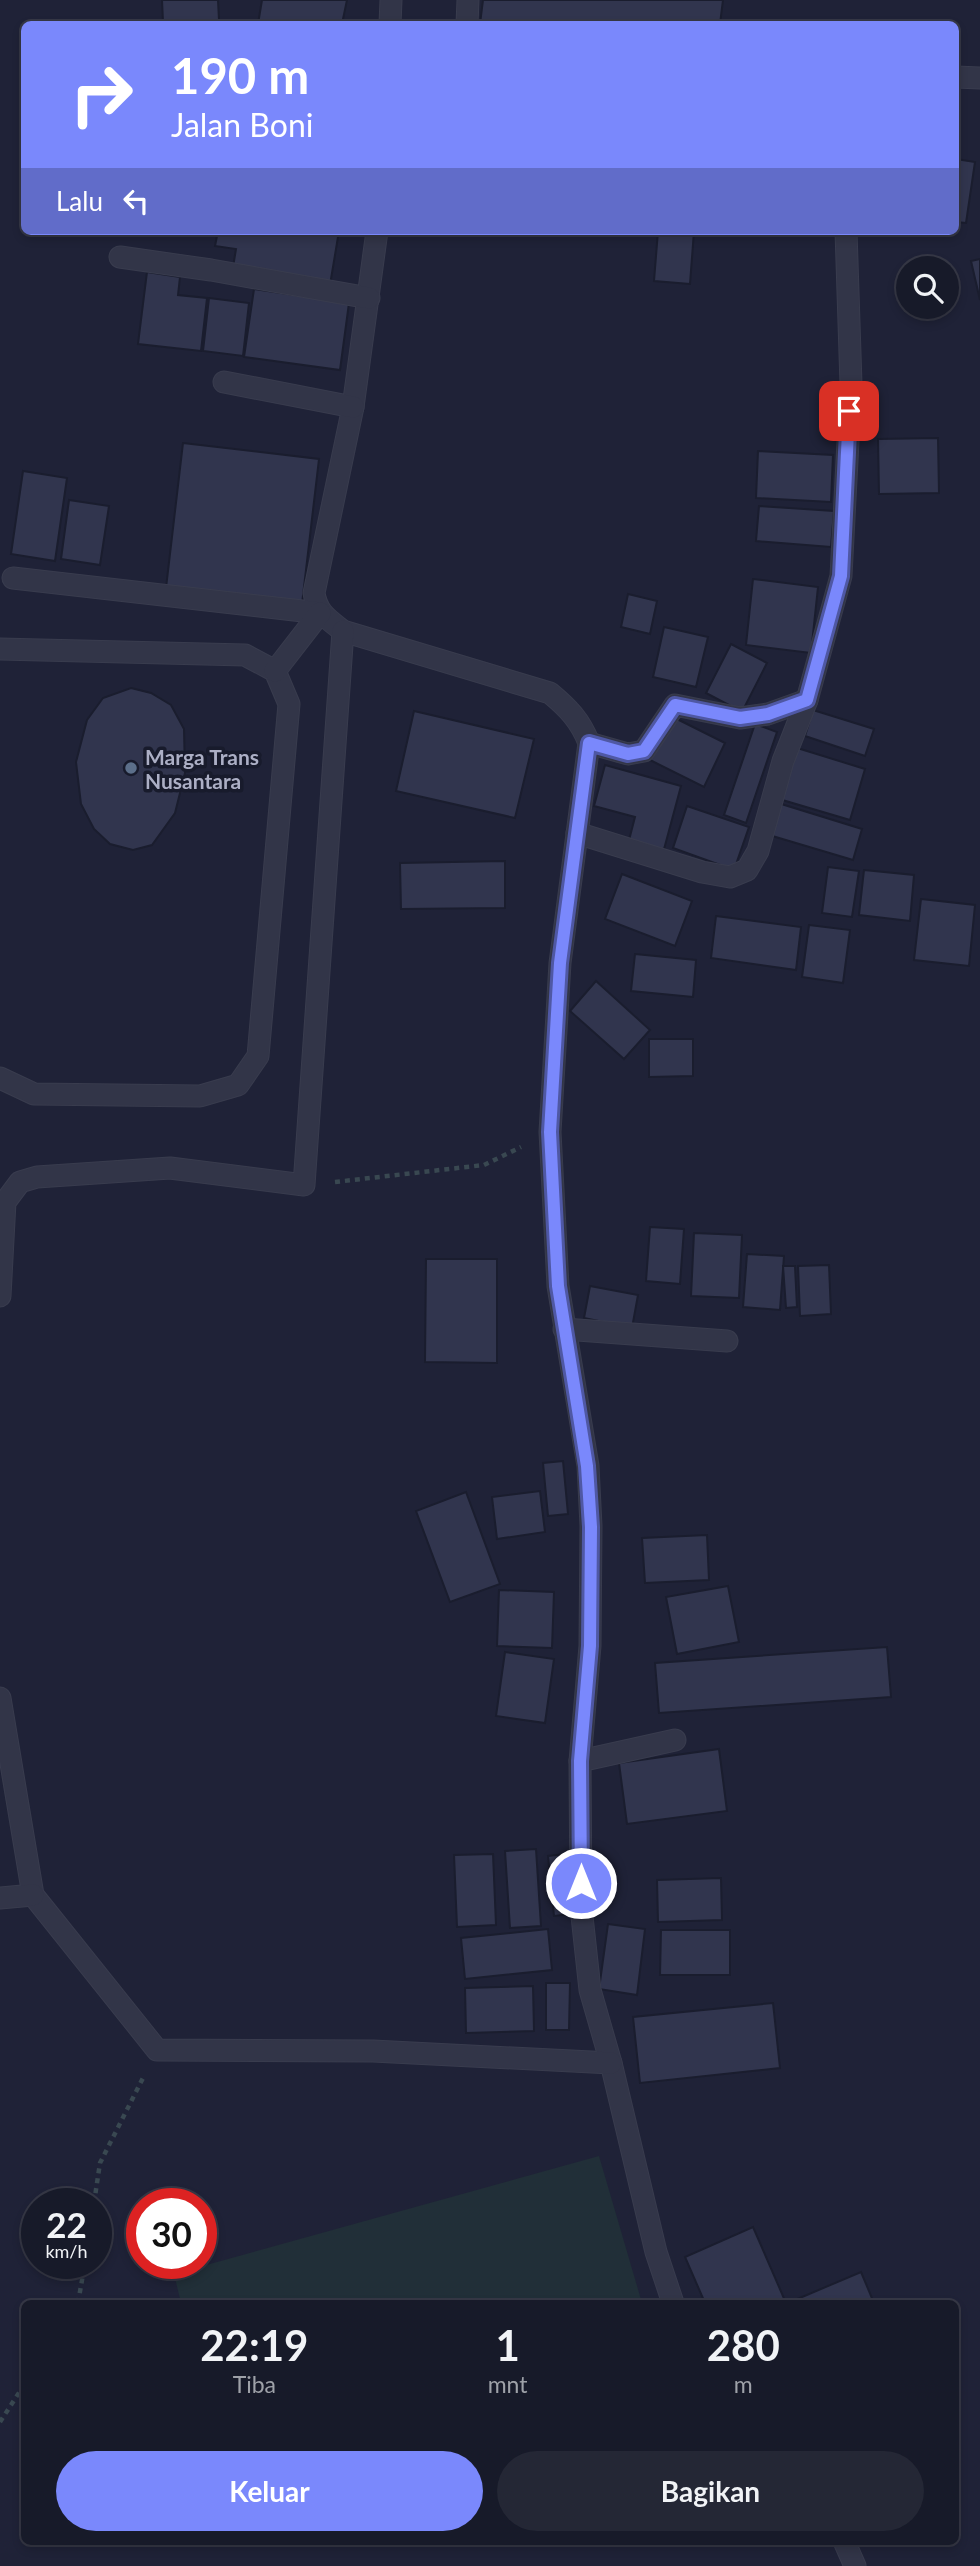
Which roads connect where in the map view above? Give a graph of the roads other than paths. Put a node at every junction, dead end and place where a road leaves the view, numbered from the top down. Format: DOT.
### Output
graph roads {
  1 [pos="391,0"];
  2 [pos="468,0"];
  3 [pos="390,21"];
  4 [pos="467,21"];
  5 [pos="959,77"];
  6 [pos="980,78"];
  7 [pos="377,235"];
  8 [pos="846,235"];
  9 [pos="120,257"];
  10 [pos="369,298"];
  11 [pos="225,382"];
  12 [pos="354,407"];
  13 [pos="13,578"];
  14 [pos="320,613"];
  15 [pos="343,631"];
  16 [pos="0,649"];
  17 [pos="275,671"];
  18 [pos="807,700"];
  19 [pos="589,743"];
  20 [pos="578,833"];
  21 [pos="0,1078"];
  22 [pos="0,1296"];
  23 [pos="564,1329"];
  24 [pos="727,1341"];
  25 [pos="0,1698"];
  26 [pos="675,1740"];
  27 [pos="580,1761"];
  28 [pos="33,1895"];
  29 [pos="0,1898"];
  30 [pos="611,2063"];
  31 [pos="672,2300"];
  32 [pos="846,2545"];
  33 [pos="855,2566"];
  1 -- 3 [label="street"];
  2 -- 4 [label="street"];
  5 -- 6 [label="street"];
  7 -- 10 [label="street"];
  8 -- 18 [label="street"];
  9 -- 10 [label="street"];
  10 -- 12 [label="street"];
  11 -- 12 [label="street"];
  12 -- 14 [label="street"];
  13 -- 14 [label="street"];
  14 -- 15 [label="street"];
  14 -- 17 [label="street"];
  15 -- 19 [label="street"];
  15 -- 22 [label="street"];
  16 -- 17 [label="street"];
  17 -- 21 [label="street"];
  18 -- 19 [label="street"];
  18 -- 20 [label="street"];
  19 -- 20 [label="street"];
  20 -- 23 [label="street"];
  23 -- 24 [label="street"];
  23 -- 27 [label="street"];
  25 -- 28 [label="street"];
  26 -- 27 [label="street"];
  27 -- 30 [label="street"];
  28 -- 29 [label="street"];
  28 -- 30 [label="street"];
  30 -- 31 [label="street"];
  32 -- 33 [label="street"];
}
